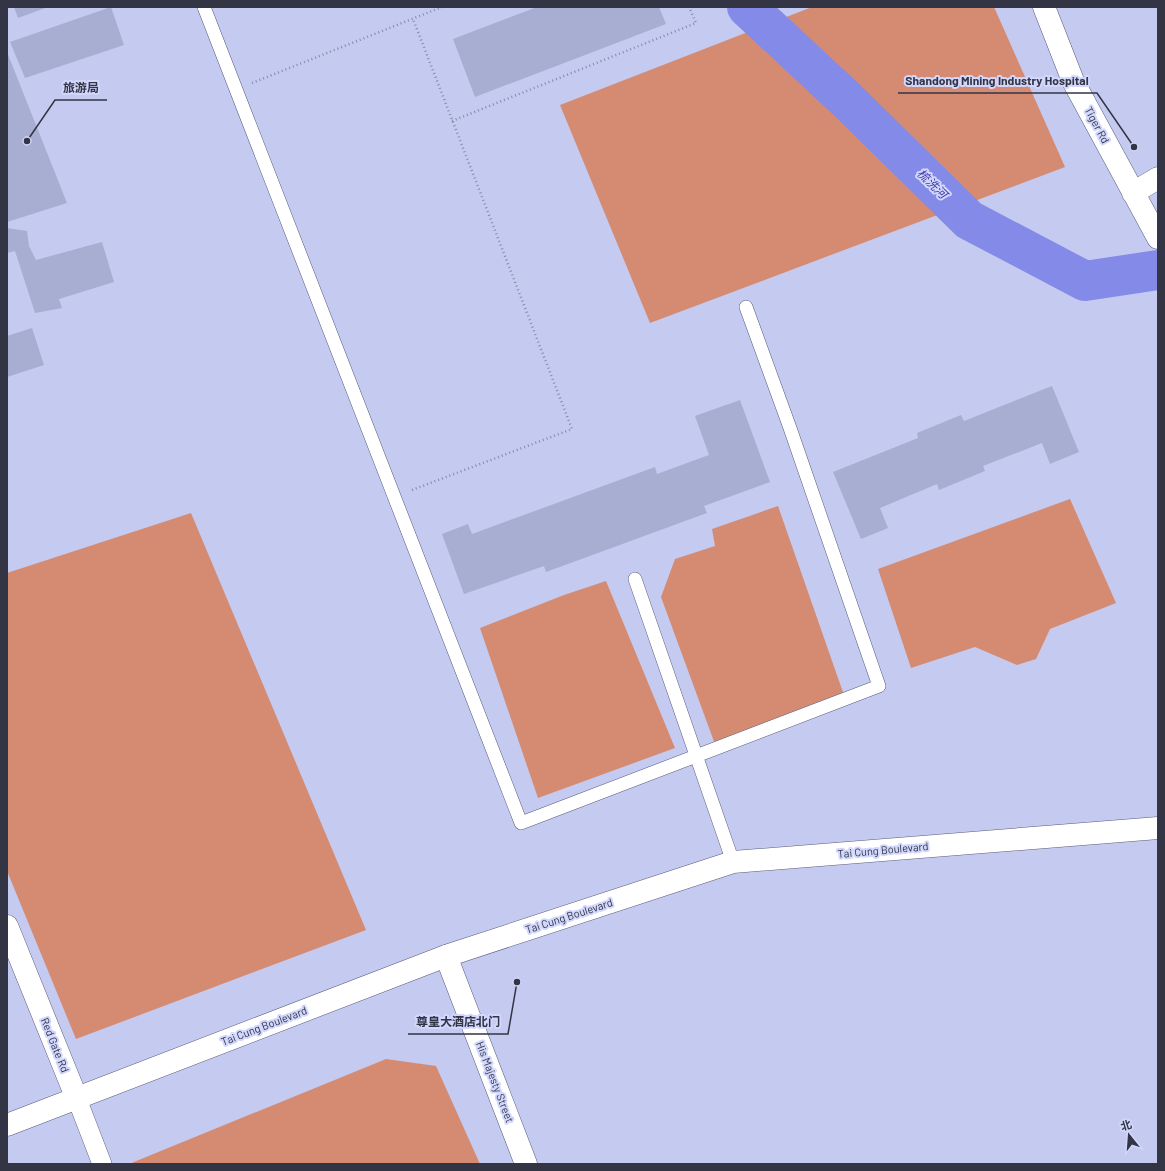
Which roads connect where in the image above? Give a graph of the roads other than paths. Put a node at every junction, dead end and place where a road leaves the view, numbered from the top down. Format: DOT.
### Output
graph roads {
  1 [pos="204,7"];
  2 [pos="1044,7"];
  3 [pos="1158,178"];
  4 [pos="1133,193"];
  5 [pos="1151,212"];
  6 [pos="1158,238"];
  7 [pos="746,307"];
  8 [pos="635,579"];
  9 [pos="697,755"];
  10 [pos="1158,828"];
  11 [pos="733,862"];
  12 [pos="7,926"];
  13 [pos="446,956"];
  14 [pos="77,1099"];
  15 [pos="7,1125"];
  16 [pos="102,1164"];
  17 [pos="526,1164"];
  1 -- 9 [label="lane"];
  2 -- 4 [label="main road, Tiger Rd"];
  3 -- 4 [label="main road"];
  4 -- 5 [label="main road, Tiger Rd"];
  5 -- 6 [label="main road, Tiger Rd"];
  7 -- 9 [label="lane"];
  8 -- 9 [label="lane"];
  9 -- 11 [label="lane"];
  10 -- 11 [label="main road, Tai Cung Boulevard"];
  11 -- 13 [label="main road, Tai Cung Boulevard"];
  12 -- 14 [label="main road, Red Gate Rd"];
  13 -- 14 [label="main road, Tai Cung Boulevard"];
  13 -- 17 [label="main road, His Majesty Street"];
  14 -- 15 [label="main road, Tai Cung Boulevard"];
  14 -- 16 [label="street, Red Gate Rd"];
}
